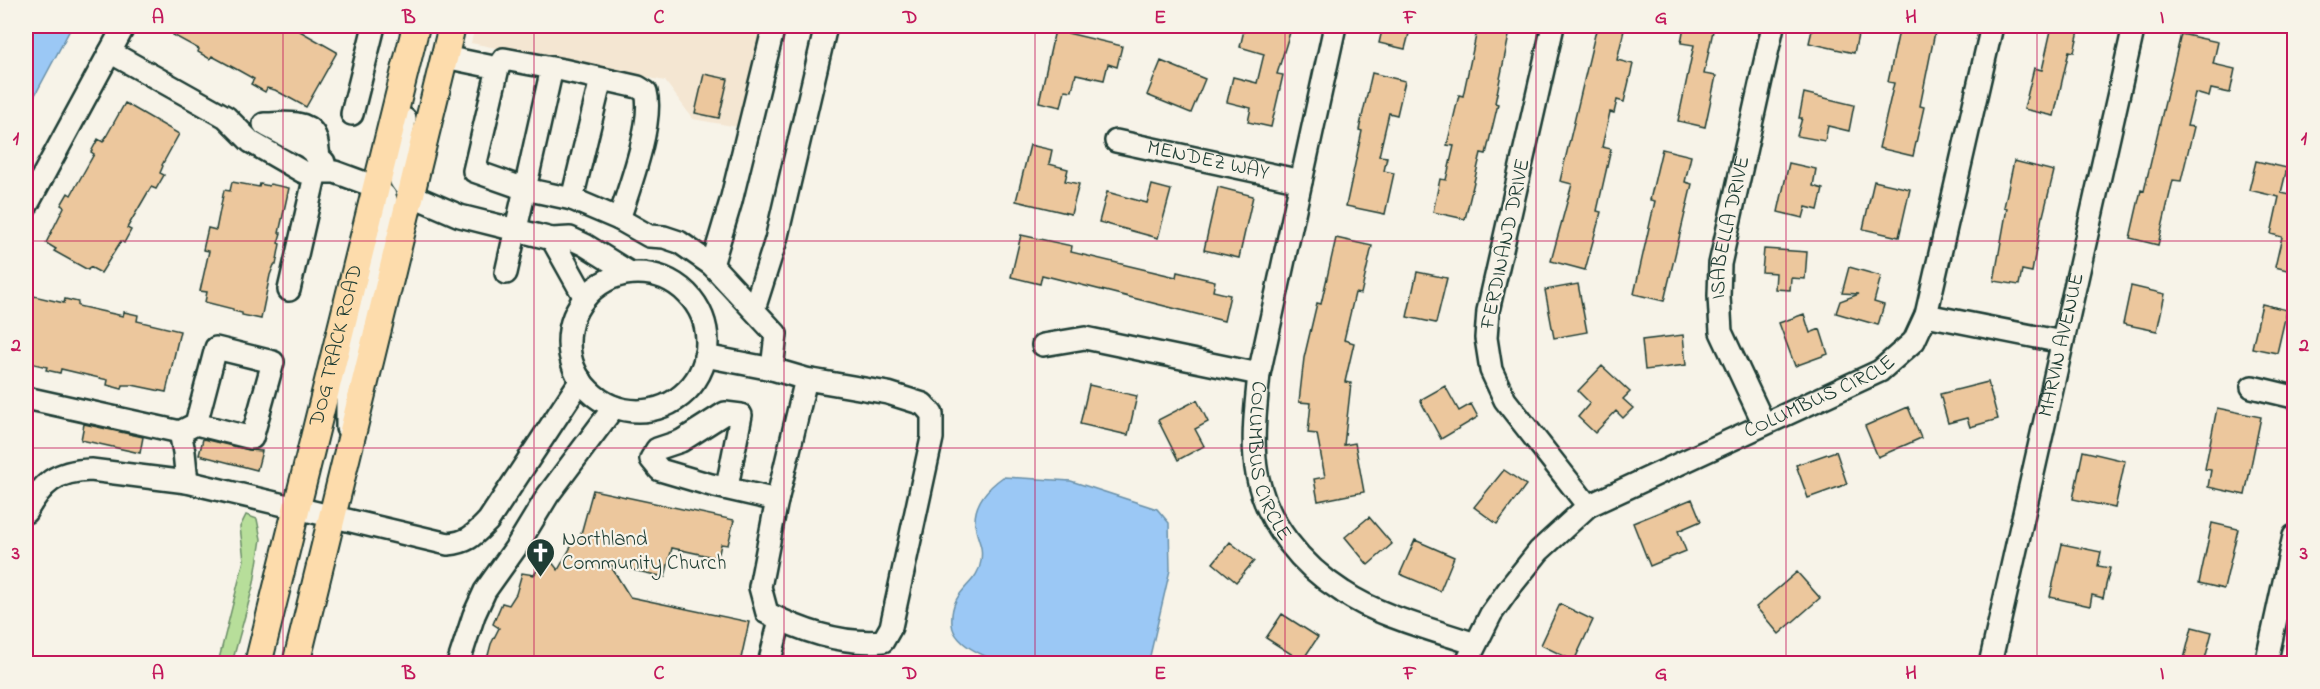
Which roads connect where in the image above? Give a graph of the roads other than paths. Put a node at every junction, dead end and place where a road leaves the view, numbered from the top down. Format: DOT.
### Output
graph roads {
  1 [pos="124,26"];
  2 [pos="374,26"];
  3 [pos="416,26"];
  4 [pos="429,26"];
  5 [pos="452,26"];
  6 [pos="774,26"];
  7 [pos="826,26"];
  8 [pos="1335,26"];
  9 [pos="1554,26"];
  10 [pos="1773,26"];
  11 [pos="1992,26"];
  12 [pos="2134,26"];
  13 [pos="110,52"];
  14 [pos="445,57"];
  15 [pos="498,68"];
  16 [pos="552,68"];
  17 [pos="601,79"];
  18 [pos="352,114"];
  19 [pos="226,117"];
  20 [pos="272,129"];
  21 [pos="1116,141"];
  22 [pos="269,153"];
  23 [pos="323,167"];
  24 [pos="1301,181"];
  25 [pos="376,187"];
  26 [pos="525,189"];
  27 [pos="411,195"];
  28 [pos="572,200"];
  29 [pos="26,207"];
  30 [pos="619,219"];
  31 [pos="516,231"];
  32 [pos="552,239"];
  33 [pos="712,265"];
  34 [pos="506,273"];
  35 [pos="630,273"];
  36 [pos="290,290"];
  37 [pos="585,298"];
  38 [pos="754,309"];
  39 [pos="1926,315"];
  40 [pos="2062,342"];
  41 [pos="1043,345"];
  42 [pos="705,356"];
  43 [pos="772,369"];
  44 [pos="1259,374"];
  45 [pos="806,379"];
  46 [pos="581,380"];
  47 [pos="2252,387"];
  48 [pos="2295,397"];
  49 [pos="26,398"];
  50 [pos="614,406"];
  51 [pos="1764,424"];
  52 [pos="188,428"];
  53 [pos="348,450"];
  54 [pos="187,482"];
  55 [pos="727,487"];
  56 [pos="777,500"];
  57 [pos="1588,506"];
  58 [pos="298,508"];
  59 [pos="26,512"];
  60 [pos="331,515"];
  61 [pos="2295,537"];
  62 [pos="780,620"];
  63 [pos="1475,644"];
  64 [pos="258,663"];
  65 [pos="296,663"];
  66 [pos="458,663"];
  67 [pos="769,663"];
  68 [pos="1466,663"];
  69 [pos="1990,663"];
  70 [pos="2266,663"];
  1 -- 13 [label="street"];
  2 -- 18 [label="street"];
  3 -- 25 [label="main road, DOG TRACK ROAD"];
  4 -- 27 [label="street"];
  5 -- 14 [label="main road, DOG TRACK ROAD"];
  6 -- 33 [label="street"];
  7 -- 38 [label="street"];
  8 -- 24 [label="street, COLUMBUS CIRCLE"];
  9 -- 57 [label="street, FERDINAND DRIVE"];
  10 -- 51 [label="street, ISABELLA DRIVE"];
  11 -- 39 [label="street, COLUMBUS CIRCLE"];
  12 -- 40 [label="street, MARVIN AVENUE"];
  13 -- 19 [label="street"];
  13 -- 29 [label="street"];
  14 -- 15 [label="street"];
  14 -- 27 [label="main road, DOG TRACK ROAD"];
  15 -- 16 [label="street"];
  15 -- 26 [label="street"];
  16 -- 17 [label="street"];
  16 -- 26 [label="street"];
  17 -- 28 [label="street"];
  17 -- 30 [label="street"];
  19 -- 20 [label="street"];
  19 -- 22 [label="street"];
  20 -- 22 [label="street"];
  20 -- 23 [label="street"];
  21 -- 24 [label="street, MENDEZ WAY"];
  22 -- 23 [label="street"];
  23 -- 25 [label="street"];
  23 -- 36 [label="street"];
  24 -- 44 [label="street, COLUMBUS CIRCLE"];
  25 -- 53 [label="street"];
  25 -- 58 [label="main road, DOG TRACK ROAD"];
  26 -- 28 [label="street"];
  26 -- 31 [label="street"];
  27 -- 31 [label="street"];
  27 -- 53 [label="main road, DOG TRACK ROAD"];
  28 -- 30 [label="street"];
  30 -- 33 [label="street"];
  31 -- 32 [label="street"];
  31 -- 34 [label="street"];
  32 -- 35 [label="street"];
  32 -- 37 [label="street"];
  33 -- 38 [label="street"];
  35 -- 37 [label="street"];
  35 -- 42 [label="street"];
  37 -- 46 [label="street"];
  38 -- 43 [label="street"];
  39 -- 40 [label="street"];
  39 -- 51 [label="street, COLUMBUS CIRCLE"];
  40 -- 69 [label="street, MARVIN AVENUE"];
  41 -- 44 [label="street"];
  42 -- 43 [label="street"];
  42 -- 50 [label="street"];
  43 -- 45 [label="street"];
  44 -- 63 [label="street, COLUMBUS CIRCLE"];
  45 -- 56 [label="street"];
  45 -- 62 [label="street"];
  46 -- 50 [label="street"];
  46 -- 60 [label="street"];
  47 -- 48 [label="street"];
  49 -- 52 [label="street"];
  50 -- 66 [label="street"];
  51 -- 57 [label="street, COLUMBUS CIRCLE"];
  52 -- 52 [label="street"];
  52 -- 54 [label="street"];
  53 -- 60 [label="main road, DOG TRACK ROAD"];
  54 -- 58 [label="street"];
  54 -- 59 [label="street"];
  55 -- 56 [label="street"];
  56 -- 62 [label="street"];
  57 -- 63 [label="street, COLUMBUS CIRCLE"];
  58 -- 60 [label="street"];
  58 -- 64 [label="main road, DOG TRACK ROAD"];
  60 -- 65 [label="main road, DOG TRACK ROAD"];
  61 -- 70 [label="street"];
  62 -- 67 [label="street"];
  63 -- 68 [label="street, COLUMBUS CIRCLE"];
}
